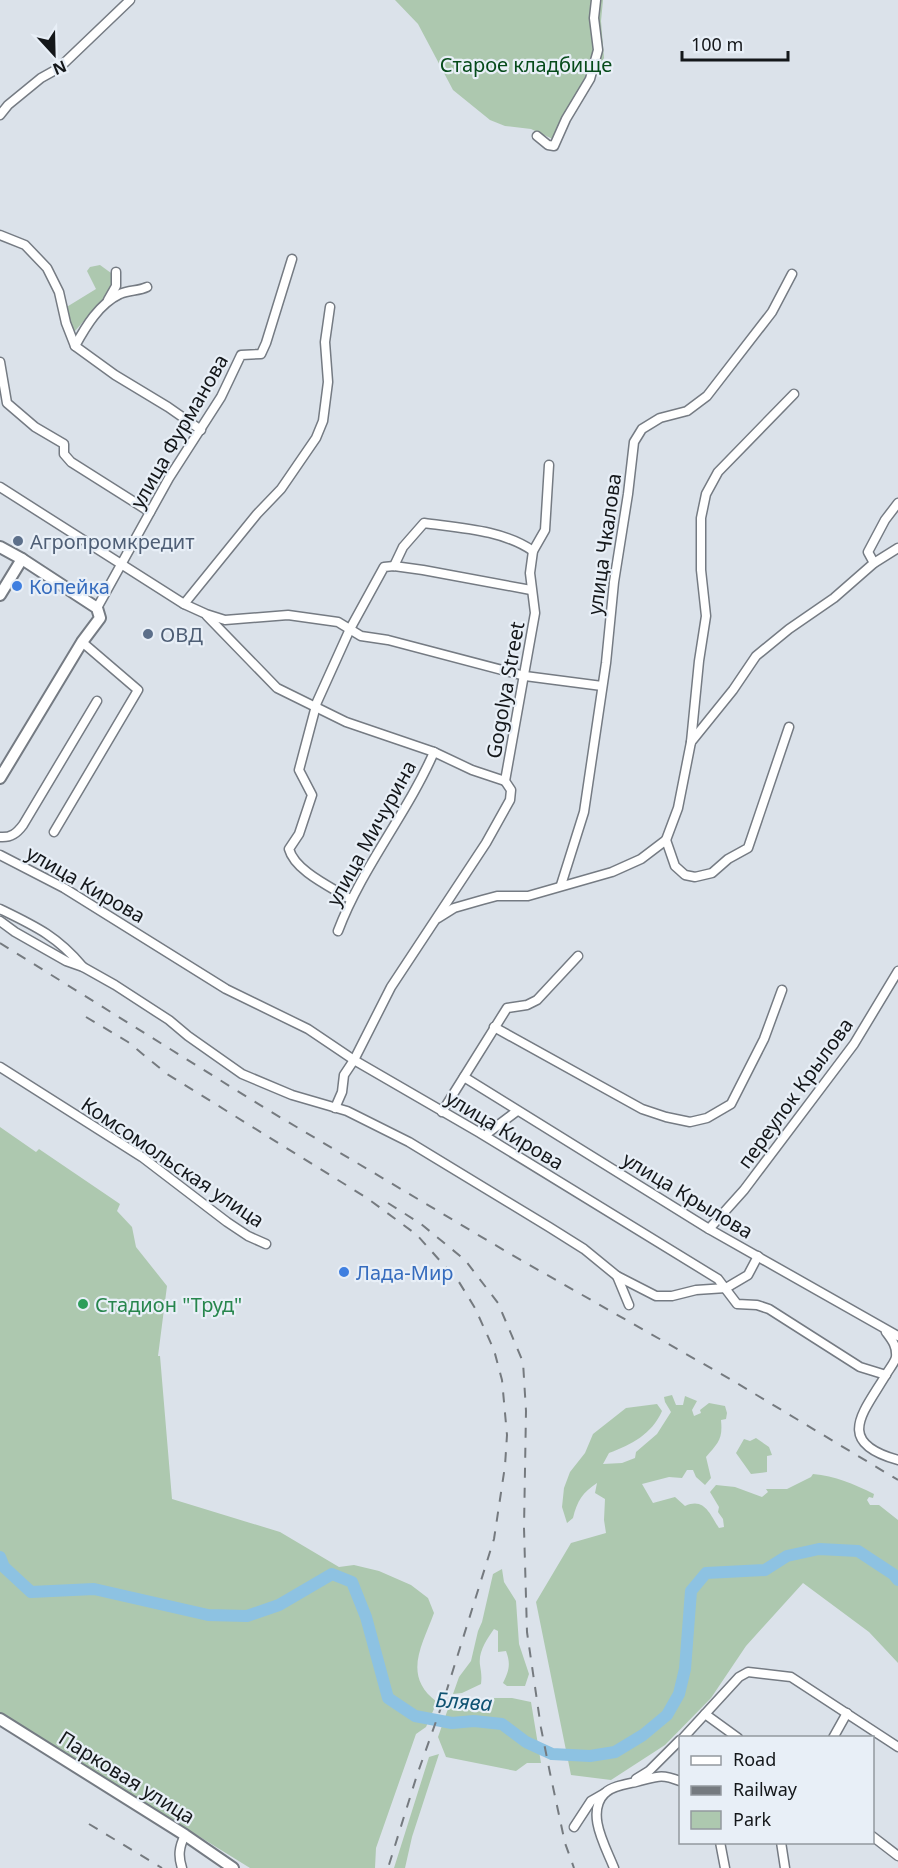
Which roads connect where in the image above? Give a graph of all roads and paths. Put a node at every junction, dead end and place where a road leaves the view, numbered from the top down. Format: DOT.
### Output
graph roads {
  1 [pos="130,0"];
  2 [pos="596,0"];
  3 [pos="0,115"];
  4 [pos="537,136"];
  5 [pos="0,235"];
  6 [pos="292,259"];
  7 [pos="116,272"];
  8 [pos="792,274"];
  9 [pos="147,287"];
  10 [pos="108,301"];
  11 [pos="330,307"];
  12 [pos="75,346"];
  13 [pos="0,362"];
  14 [pos="794,394"];
  15 [pos="201,430"];
  16 [pos="549,465"];
  17 [pos="0,487"];
  18 [pos="898,503"];
  19 [pos="150,512"];
  20 [pos="0,547"];
  21 [pos="898,548"];
  22 [pos="533,551"];
  23 [pos="22,559"];
  24 [pos="874,563"];
  25 [pos="122,565"];
  26 [pos="394,566"];
  27 [pos="531,590"];
  28 [pos="0,595"];
  29 [pos="184,604"];
  30 [pos="97,608"];
  31 [pos="206,614"];
  32 [pos="350,629"];
  33 [pos="82,642"];
  34 [pos="525,676"];
  35 [pos="602,686"];
  36 [pos="97,701"];
  37 [pos="313,707"];
  38 [pos="789,727"];
  39 [pos="691,742"];
  40 [pos="434,752"];
  41 [pos="0,778"];
  42 [pos="505,781"];
  43 [pos="54,831"];
  44 [pos="0,837"];
  45 [pos="666,840"];
  46 [pos="0,855"];
  47 [pos="561,885"];
  48 [pos="350,898"];
  49 [pos="0,909"];
  50 [pos="436,919"];
  51 [pos="0,921"];
  52 [pos="338,931"];
  53 [pos="578,956"];
  54 [pos="83,967"];
  55 [pos="898,971"];
  56 [pos="782,990"];
  57 [pos="494,1027"];
  58 [pos="354,1060"];
  59 [pos="0,1067"];
  60 [pos="464,1077"];
  61 [pos="335,1108"];
  62 [pos="517,1111"];
  63 [pos="442,1112"];
  64 [pos="489,1132"];
  65 [pos="709,1229"];
  66 [pos="266,1244"];
  67 [pos="758,1256"];
  68 [pos="617,1276"];
  69 [pos="726,1288"];
  70 [pos="628,1305"];
  71 [pos="883,1326"];
  72 [pos="898,1336"];
  73 [pos="886,1375"];
  74 [pos="898,1460"];
  75 [pos="847,1713"];
  76 [pos="705,1714"];
  77 [pos="0,1719"];
  78 [pos="685,1736"];
  79 [pos="737,1736"];
  80 [pos="834,1736"];
  81 [pos="679,1742"];
  82 [pos="898,1747"];
  83 [pos="679,1780"];
  84 [pos="627,1784"];
  85 [pos="605,1793"];
  86 [pos="574,1827"];
  87 [pos="185,1835"];
  88 [pos="874,1837"];
  89 [pos="720,1844"];
  90 [pos="781,1844"];
  91 [pos="898,1856"];
  92 [pos="182,1868"];
  93 [pos="233,1868"];
  94 [pos="614,1868"];
  95 [pos="725,1868"];
  96 [pos="785,1868"];
  1 -- 3 [label="street"];
  2 -- 4 [label="street"];
  5 -- 12 [label="street"];
  6 -- 15 [label="street, улица Фурманова"];
  7 -- 10 [label="street"];
  8 -- 35 [label="street, улица Чкалова"];
  9 -- 10 [label="street"];
  10 -- 12 [label="street"];
  11 -- 29 [label="street"];
  12 -- 15 [label="street"];
  13 -- 19 [label="street"];
  14 -- 39 [label="street"];
  15 -- 19 [label="street, улица Фурманова"];
  16 -- 22 [label="street, Gogolya Street"];
  17 -- 25 [label="street"];
  18 -- 24 [label="street"];
  19 -- 25 [label="street, улица Фурманова"];
  20 -- 23 [label="street"];
  21 -- 24 [label="street"];
  22 -- 26 [label="street"];
  22 -- 27 [label="street, Gogolya Street"];
  23 -- 28 [label="street"];
  23 -- 30 [label="street"];
  24 -- 39 [label="street"];
  25 -- 29 [label="street"];
  25 -- 30 [label="street, улица Фурманова"];
  26 -- 27 [label="street"];
  26 -- 32 [label="street"];
  27 -- 34 [label="street, Gogolya Street"];
  29 -- 31 [label="street"];
  30 -- 33 [label="street"];
  31 -- 32 [label="street"];
  31 -- 37 [label="street, улица Мичурина"];
  32 -- 34 [label="street"];
  32 -- 37 [label="street"];
  33 -- 41 [label="street"];
  33 -- 43 [label="street"];
  34 -- 35 [label="street"];
  34 -- 42 [label="street, Gogolya Street"];
  35 -- 47 [label="street, улица Чкалова"];
  36 -- 44 [label="street"];
  37 -- 40 [label="street, улица Мичурина"];
  37 -- 48 [label="street"];
  38 -- 45 [label="street"];
  39 -- 45 [label="street"];
  40 -- 42 [label="street, улица Мичурина"];
  40 -- 48 [label="street, улица Мичурина"];
  42 -- 50 [label="street, Gogolya Street"];
  45 -- 47 [label="street"];
  46 -- 58 [label="street, улица Кирова"];
  47 -- 50 [label="street"];
  48 -- 52 [label="street, улица Мичурина"];
  49 -- 54 [label="street"];
  50 -- 58 [label="street, Gogolya Street"];
  51 -- 54 [label="street"];
  53 -- 57 [label="street"];
  54 -- 61 [label="street"];
  55 -- 65 [label="street, переулок Крылова"];
  56 -- 57 [label="street"];
  57 -- 60 [label="street"];
  58 -- 61 [label="street, Gogolya Street"];
  58 -- 63 [label="street, улица Кирова"];
  59 -- 66 [label="street, Комсомольская улица"];
  60 -- 62 [label="street, улица Крылова"];
  60 -- 63 [label="street"];
  61 -- 68 [label="street"];
  62 -- 64 [label="street"];
  62 -- 65 [label="street, улица Крылова"];
  63 -- 69 [label="street, улица Кирова"];
  65 -- 67 [label="street, улица Крылова"];
  67 -- 69 [label="street"];
  67 -- 71 [label="street, улица Крылова"];
  68 -- 69 [label="street"];
  68 -- 70 [label="street"];
  69 -- 73 [label="street, улица Кирова"];
  71 -- 72 [label="street, улица Крылова"];
  71 -- 73 [label="street"];
  73 -- 74 [label="street"];
  75 -- 76 [label="street"];
  75 -- 80 [label="street"];
  75 -- 82 [label="street"];
  76 -- 78 [label="street"];
  76 -- 79 [label="street"];
  77 -- 87 [label="street, Парковая улица"];
  81 -- 84 [label="street"];
  83 -- 84 [label="street"];
  84 -- 85 [label="street"];
  85 -- 86 [label="street"];
  85 -- 94 [label="street"];
  87 -- 92 [label="street"];
  87 -- 93 [label="street, Парковая улица"];
  88 -- 91 [label="street"];
  89 -- 95 [label="street"];
  90 -- 96 [label="street"];
}
